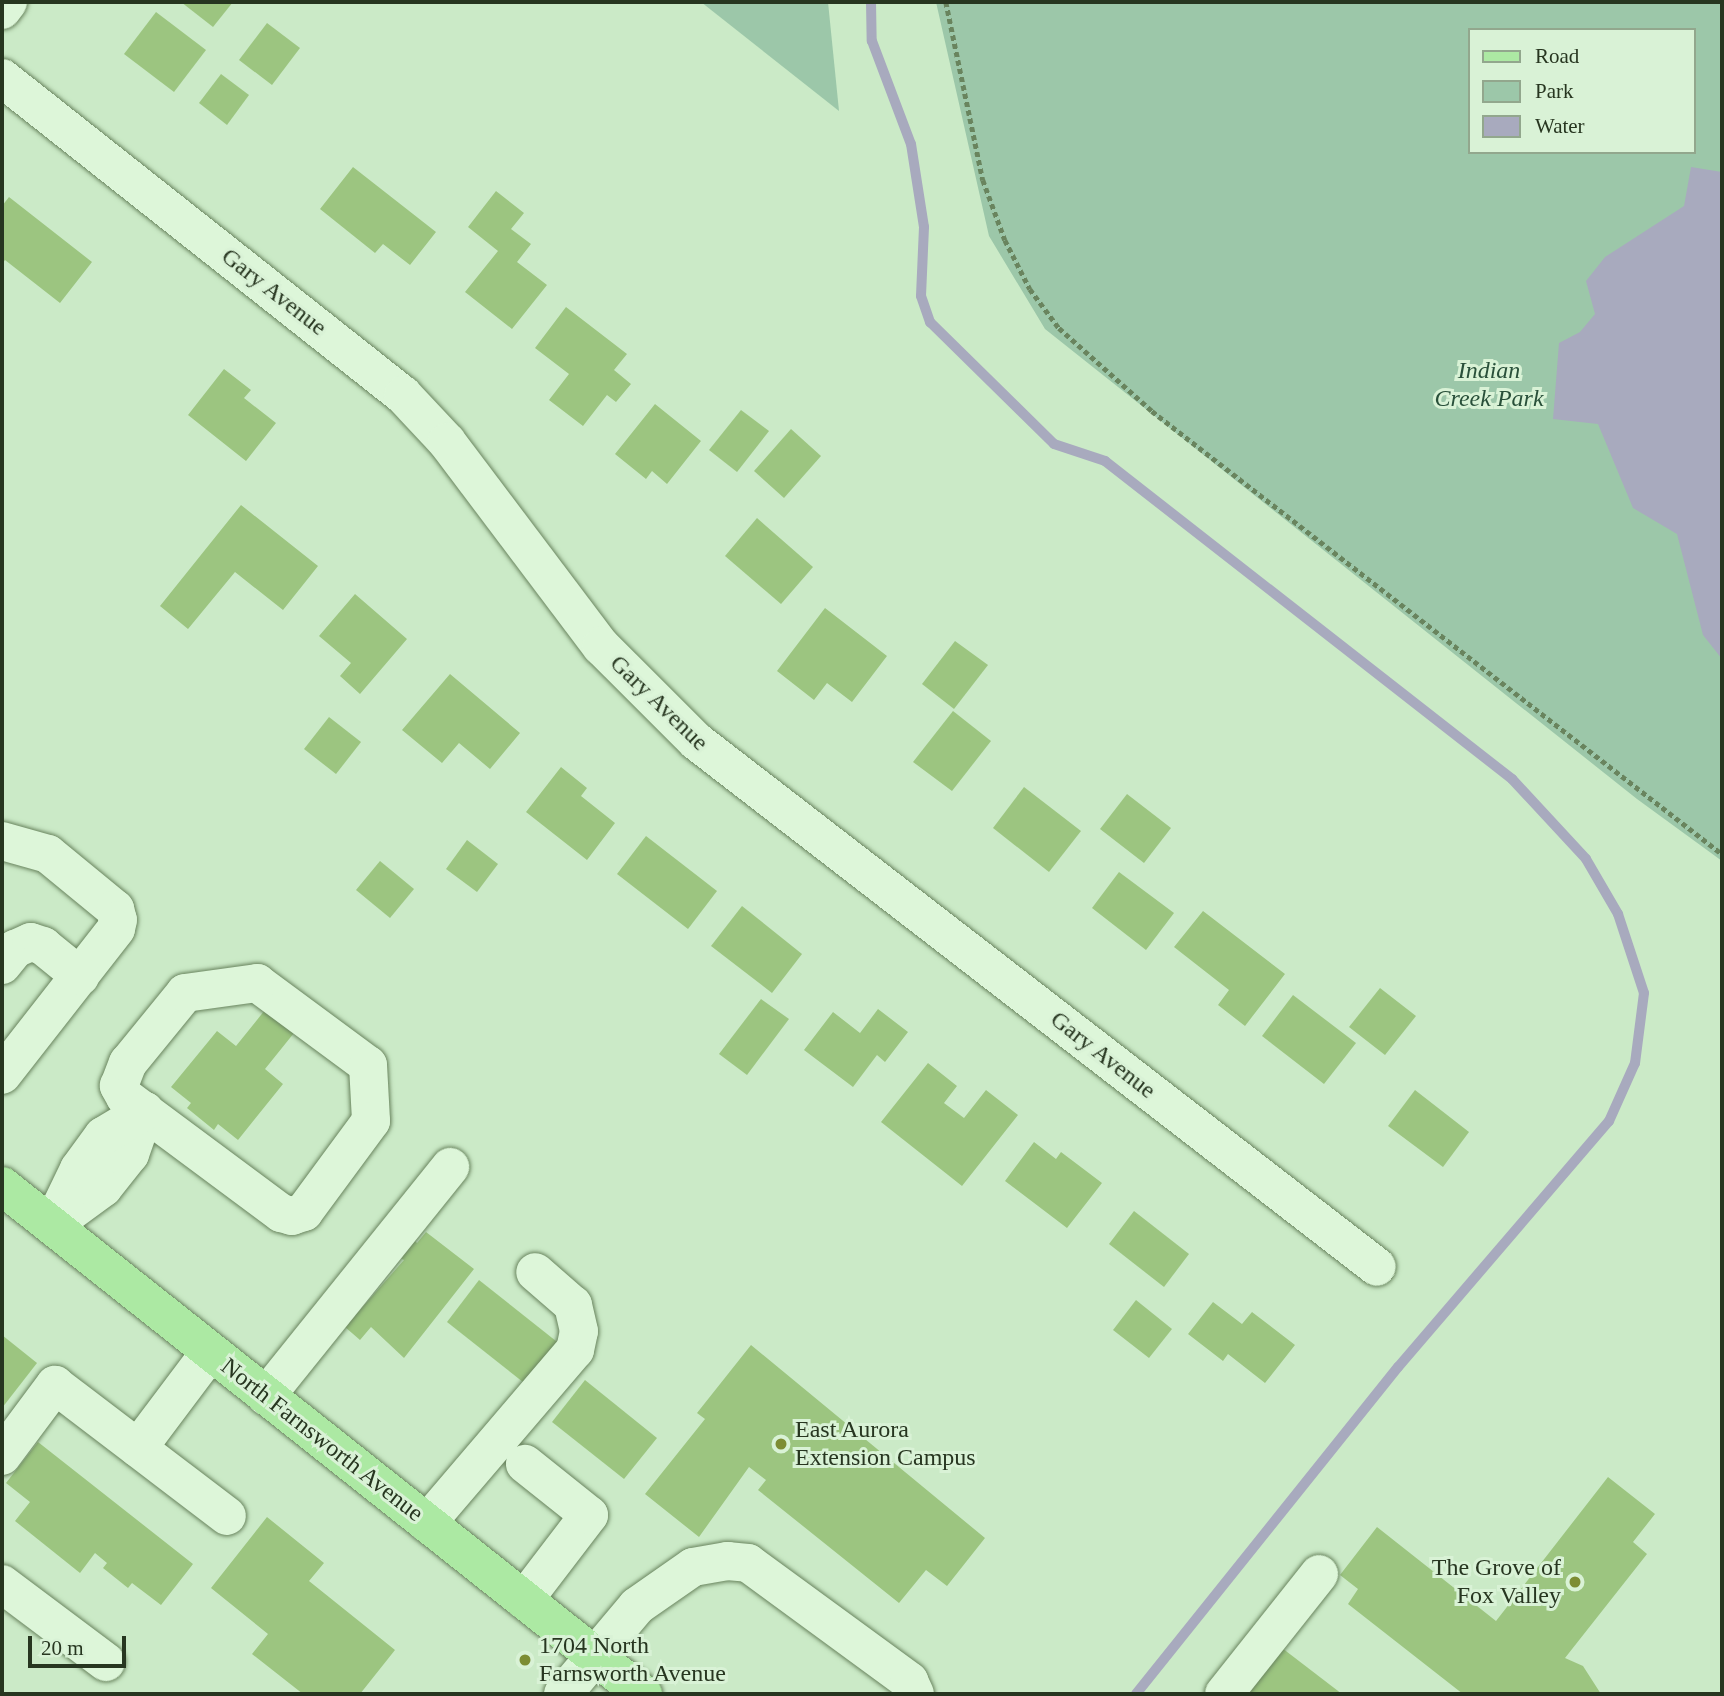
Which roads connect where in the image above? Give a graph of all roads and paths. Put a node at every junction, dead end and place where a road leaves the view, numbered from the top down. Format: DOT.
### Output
graph roads {
  1 [pos="9,2"];
  2 [pos="946,2"];
  3 [pos="2,10"];
  4 [pos="2,78"];
  5 [pos="2,841"];
  6 [pos="1722,854"];
  7 [pos="2,965"];
  8 [pos="80,976"];
  9 [pos="7,1060"];
  10 [pos="145,1111"];
  11 [pos="450,1167"];
  12 [pos="2,1186"];
  13 [pos="52,1225"];
  14 [pos="1377,1267"];
  15 [pos="535,1272"];
  16 [pos="210,1352"];
  17 [pos="267,1396"];
  18 [pos="138,1448"];
  19 [pos="2,1456"];
  20 [pos="524,1464"];
  21 [pos="227,1516"];
  22 [pos="427,1523"];
  23 [pos="1319,1574"];
  24 [pos="2,1584"];
  25 [pos="524,1600"];
  26 [pos="594,1655"];
  27 [pos="106,1662"];
  28 [pos="563,1694"];
  29 [pos="643,1694"];
  30 [pos="915,1694"];
  31 [pos="1224,1694"];
  1 -- 3 [label="street"];
  2 -- 6 [label="path"];
  4 -- 14 [label="street, Gary Avenue"];
  5 -- 8 [label="street"];
  7 -- 8 [label="street"];
  8 -- 9 [label="street"];
  10 -- 10 [label="street"];
  10 -- 13 [label="street"];
  11 -- 17 [label="street"];
  12 -- 13 [label="main road, North Farnsworth Avenue"];
  13 -- 16 [label="main road, North Farnsworth Avenue"];
  15 -- 22 [label="street"];
  16 -- 17 [label="main road, North Farnsworth Avenue"];
  16 -- 18 [label="street"];
  17 -- 22 [label="main road, North Farnsworth Avenue"];
  18 -- 19 [label="street"];
  18 -- 21 [label="street"];
  20 -- 25 [label="street"];
  22 -- 25 [label="main road, North Farnsworth Avenue"];
  23 -- 31 [label="street"];
  24 -- 27 [label="street"];
  25 -- 26 [label="main road, North Farnsworth Avenue"];
  26 -- 28 [label="street"];
  26 -- 29 [label="main road, North Farnsworth Avenue"];
  26 -- 30 [label="street"];
}
